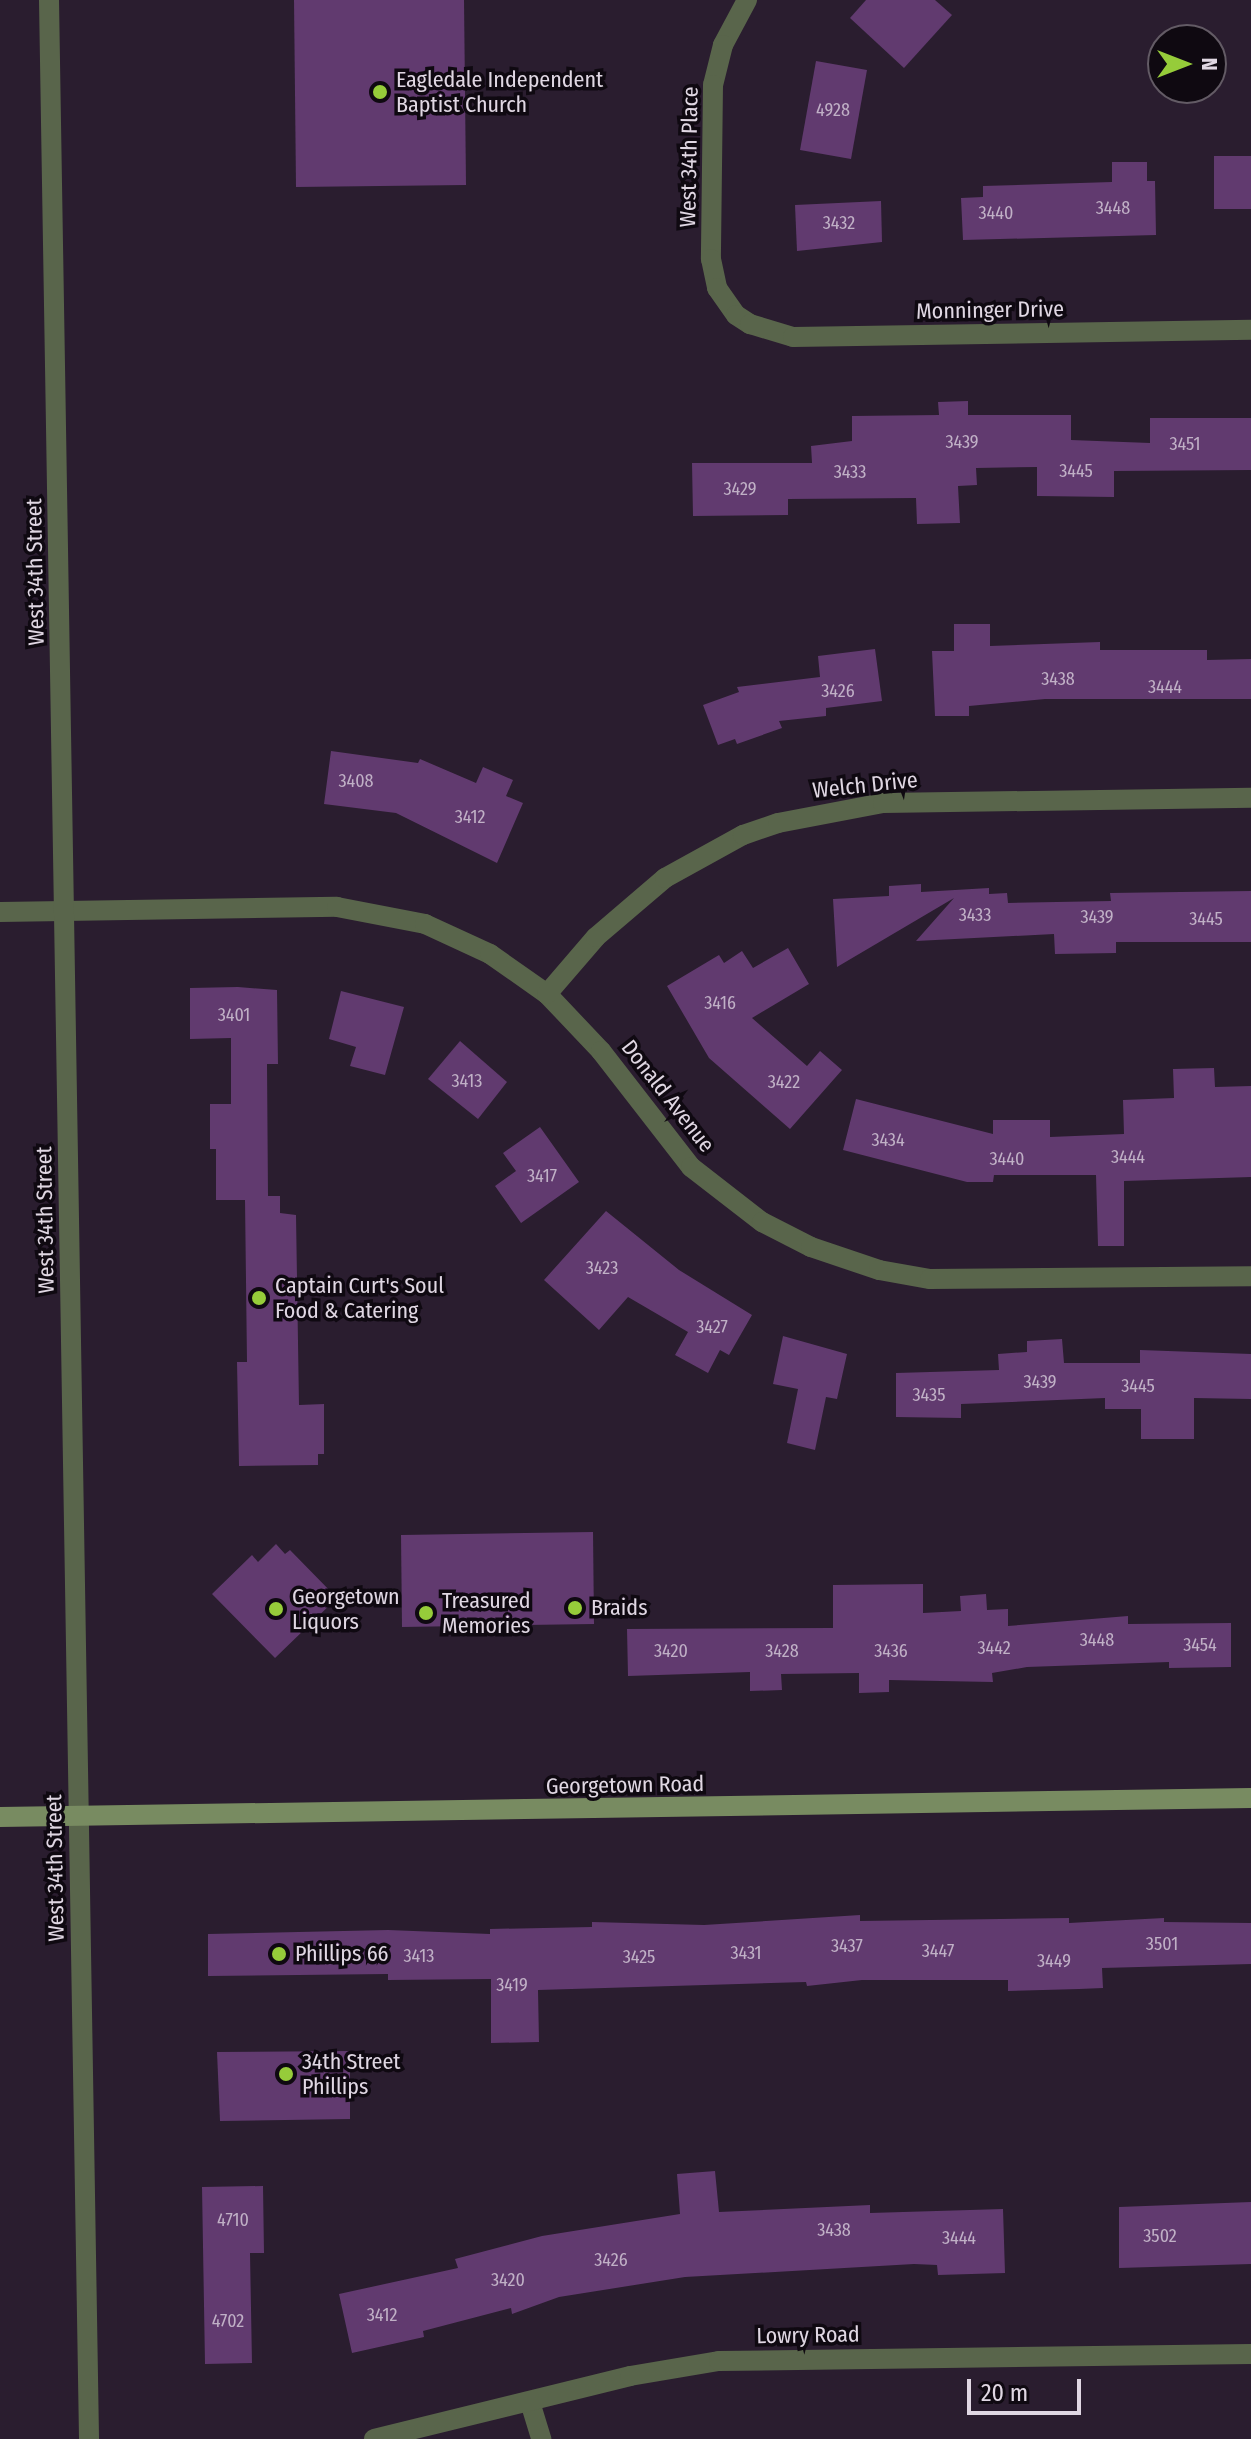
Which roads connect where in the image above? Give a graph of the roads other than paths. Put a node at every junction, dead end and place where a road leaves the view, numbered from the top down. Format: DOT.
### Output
graph roads {
  1 [pos="49,0"];
  2 [pos="747,0"];
  3 [pos="736,315"];
  4 [pos="1251,330"];
  5 [pos="1251,798"];
  6 [pos="65,911"];
  7 [pos="0,912"];
  8 [pos="547,994"];
  9 [pos="1251,1276"];
  10 [pos="1251,1798"];
  11 [pos="77,1816"];
  12 [pos="0,1817"];
  13 [pos="1251,2354"];
  14 [pos="530,2402"];
  15 [pos="89,2439"];
  16 [pos="374,2439"];
  17 [pos="541,2439"];
  1 -- 6 [label="street, West 34th Street"];
  2 -- 3 [label="street, West 34th Place"];
  3 -- 4 [label="street, Monninger Drive"];
  5 -- 8 [label="street, Welch Drive"];
  6 -- 7 [label="street"];
  6 -- 8 [label="street, Donald Avenue"];
  6 -- 11 [label="street, West 34th Street"];
  8 -- 9 [label="street, Donald Avenue"];
  10 -- 11 [label="main road, Georgetown Road"];
  11 -- 12 [label="main road, Georgetown Road"];
  11 -- 15 [label="street, West 34th Street"];
  13 -- 14 [label="street, Lowry Road"];
  14 -- 16 [label="street, Lowry Road"];
  14 -- 17 [label="street"];
}
